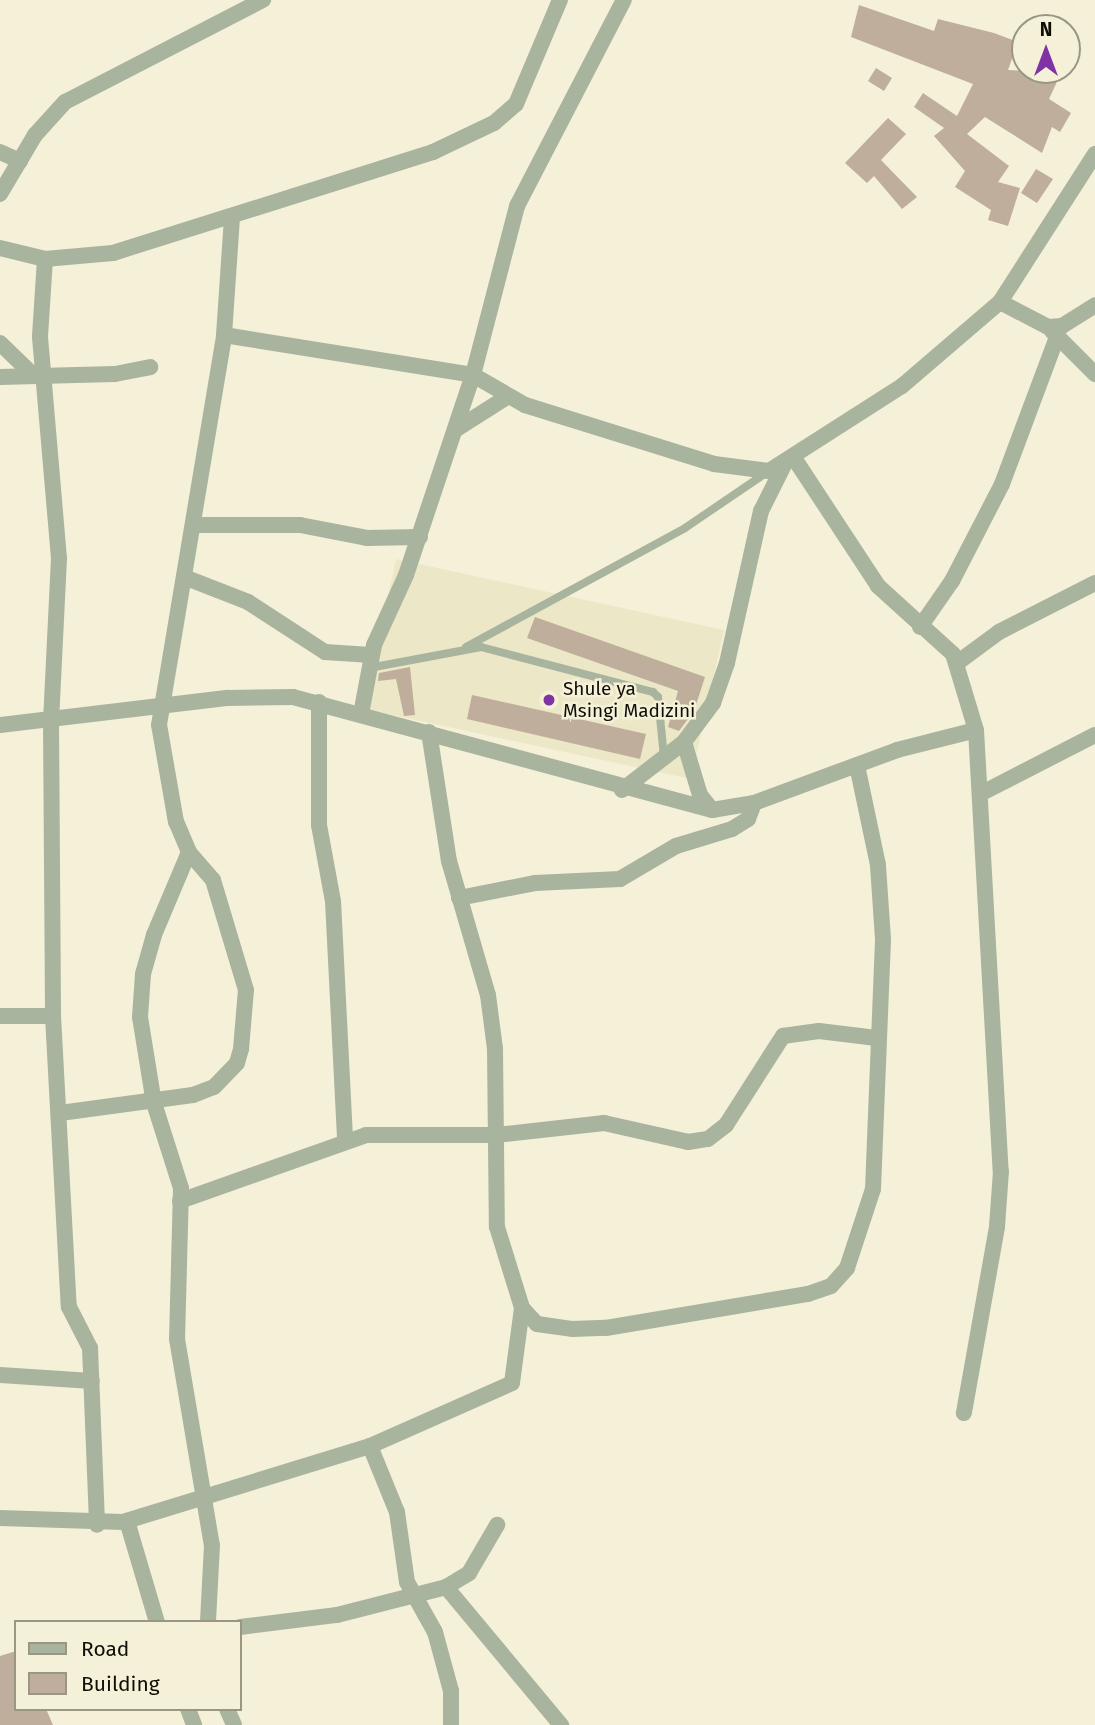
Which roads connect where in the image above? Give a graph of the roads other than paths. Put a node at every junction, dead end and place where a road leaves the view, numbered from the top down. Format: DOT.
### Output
graph roads {
  1 [pos="263,0"];
  2 [pos="561,0"];
  3 [pos="624,0"];
  4 [pos="0,152"];
  5 [pos="1095,154"];
  6 [pos="20,161"];
  7 [pos="0,194"];
  8 [pos="232,217"];
  9 [pos="0,248"];
  10 [pos="45,259"];
  11 [pos="1000,302"];
  12 [pos="1095,305"];
  13 [pos="1052,332"];
  14 [pos="224,335"];
  15 [pos="0,343"];
  16 [pos="150,368"];
  17 [pos="38,374"];
  18 [pos="1095,374"];
  19 [pos="473,375"];
  20 [pos="0,377"];
  21 [pos="507,397"];
  22 [pos="455,430"];
  23 [pos="789,460"];
  24 [pos="769,471"];
  25 [pos="193,525"];
  26 [pos="419,537"];
  27 [pos="184,578"];
  28 [pos="1095,583"];
  29 [pos="920,627"];
  30 [pos="465,647"];
  31 [pos="370,662"];
  32 [pos="957,663"];
  33 [pos="319,702"];
  34 [pos="165,705"];
  35 [pos="361,714"];
  36 [pos="51,723"];
  37 [pos="0,725"];
  38 [pos="976,730"];
  39 [pos="429,732"];
  40 [pos="1095,735"];
  41 [pos="684,742"];
  42 [pos="664,757"];
  43 [pos="857,765"];
  44 [pos="622,790"];
  45 [pos="982,793"];
  46 [pos="754,803"];
  47 [pos="712,810"];
  48 [pos="189,852"];
  49 [pos="459,898"];
  50 [pos="0,1016"];
  51 [pos="53,1016"];
  52 [pos="877,1038"];
  53 [pos="154,1103"];
  54 [pos="60,1113"];
  55 [pos="496,1135"];
  56 [pos="345,1141"];
  57 [pos="180,1201"];
  58 [pos="522,1308"];
  59 [pos="0,1375"];
  60 [pos="92,1381"];
  61 [pos="964,1413"];
  62 [pos="370,1446"];
  63 [pos="204,1496"];
  64 [pos="0,1518"];
  65 [pos="128,1521"];
  66 [pos="97,1525"];
  67 [pos="497,1525"];
  68 [pos="446,1587"];
  69 [pos="418,1597"];
  70 [pos="156,1620"];
  71 [pos="208,1620"];
  72 [pos="242,1627"];
  73 [pos="452,1725"];
  74 [pos="561,1725"];
  1 -- 6 [label="street"];
  2 -- 8 [label="street"];
  3 -- 19 [label="street"];
  4 -- 6 [label="street"];
  5 -- 11 [label="street"];
  6 -- 7 [label="street"];
  8 -- 10 [label="street"];
  8 -- 14 [label="street"];
  9 -- 10 [label="street"];
  10 -- 17 [label="street"];
  11 -- 13 [label="street"];
  11 -- 23 [label="street"];
  12 -- 13 [label="street"];
  13 -- 18 [label="street"];
  13 -- 29 [label="street"];
  14 -- 19 [label="street"];
  14 -- 25 [label="street"];
  15 -- 17 [label="street"];
  16 -- 17 [label="street"];
  17 -- 20 [label="street"];
  17 -- 36 [label="street"];
  19 -- 21 [label="street"];
  19 -- 22 [label="street"];
  21 -- 22 [label="street"];
  21 -- 24 [label="street"];
  22 -- 26 [label="street"];
  23 -- 24 [label="street"];
  23 -- 29 [label="street"];
  23 -- 41 [label="street"];
  24 -- 30 [label="lane"];
  25 -- 26 [label="street"];
  25 -- 27 [label="street"];
  26 -- 31 [label="street"];
  27 -- 31 [label="street"];
  27 -- 34 [label="street"];
  28 -- 32 [label="street"];
  29 -- 32 [label="street"];
  30 -- 31 [label="lane"];
  30 -- 42 [label="lane"];
  31 -- 35 [label="street"];
  32 -- 38 [label="street"];
  33 -- 34 [label="street"];
  33 -- 35 [label="street"];
  33 -- 56 [label="street"];
  34 -- 36 [label="street"];
  34 -- 48 [label="street"];
  35 -- 39 [label="street"];
  36 -- 37 [label="street"];
  36 -- 51 [label="street"];
  38 -- 43 [label="street"];
  38 -- 45 [label="street"];
  39 -- 44 [label="street"];
  39 -- 49 [label="street"];
  40 -- 45 [label="street"];
  41 -- 42 [label="street"];
  41 -- 47 [label="street"];
  42 -- 44 [label="street"];
  43 -- 46 [label="street"];
  43 -- 52 [label="street"];
  44 -- 47 [label="street"];
  45 -- 61 [label="street"];
  46 -- 47 [label="street"];
  46 -- 49 [label="street"];
  48 -- 53 [label="street"];
  48 -- 53 [label="street"];
  49 -- 55 [label="street"];
  50 -- 51 [label="street"];
  51 -- 54 [label="street"];
  52 -- 55 [label="street"];
  52 -- 58 [label="street"];
  53 -- 54 [label="street"];
  53 -- 57 [label="street"];
  54 -- 60 [label="street"];
  55 -- 56 [label="street"];
  55 -- 58 [label="street"];
  56 -- 57 [label="street"];
  57 -- 63 [label="street"];
  58 -- 62 [label="street"];
  59 -- 60 [label="street"];
  60 -- 66 [label="street"];
  62 -- 63 [label="street"];
  62 -- 69 [label="street"];
  63 -- 65 [label="street"];
  63 -- 71 [label="street"];
  64 -- 66 [label="street"];
  65 -- 66 [label="street"];
  65 -- 70 [label="street"];
  67 -- 68 [label="street"];
  68 -- 69 [label="street"];
  68 -- 74 [label="street"];
  69 -- 72 [label="street"];
  69 -- 73 [label="street"];
}
